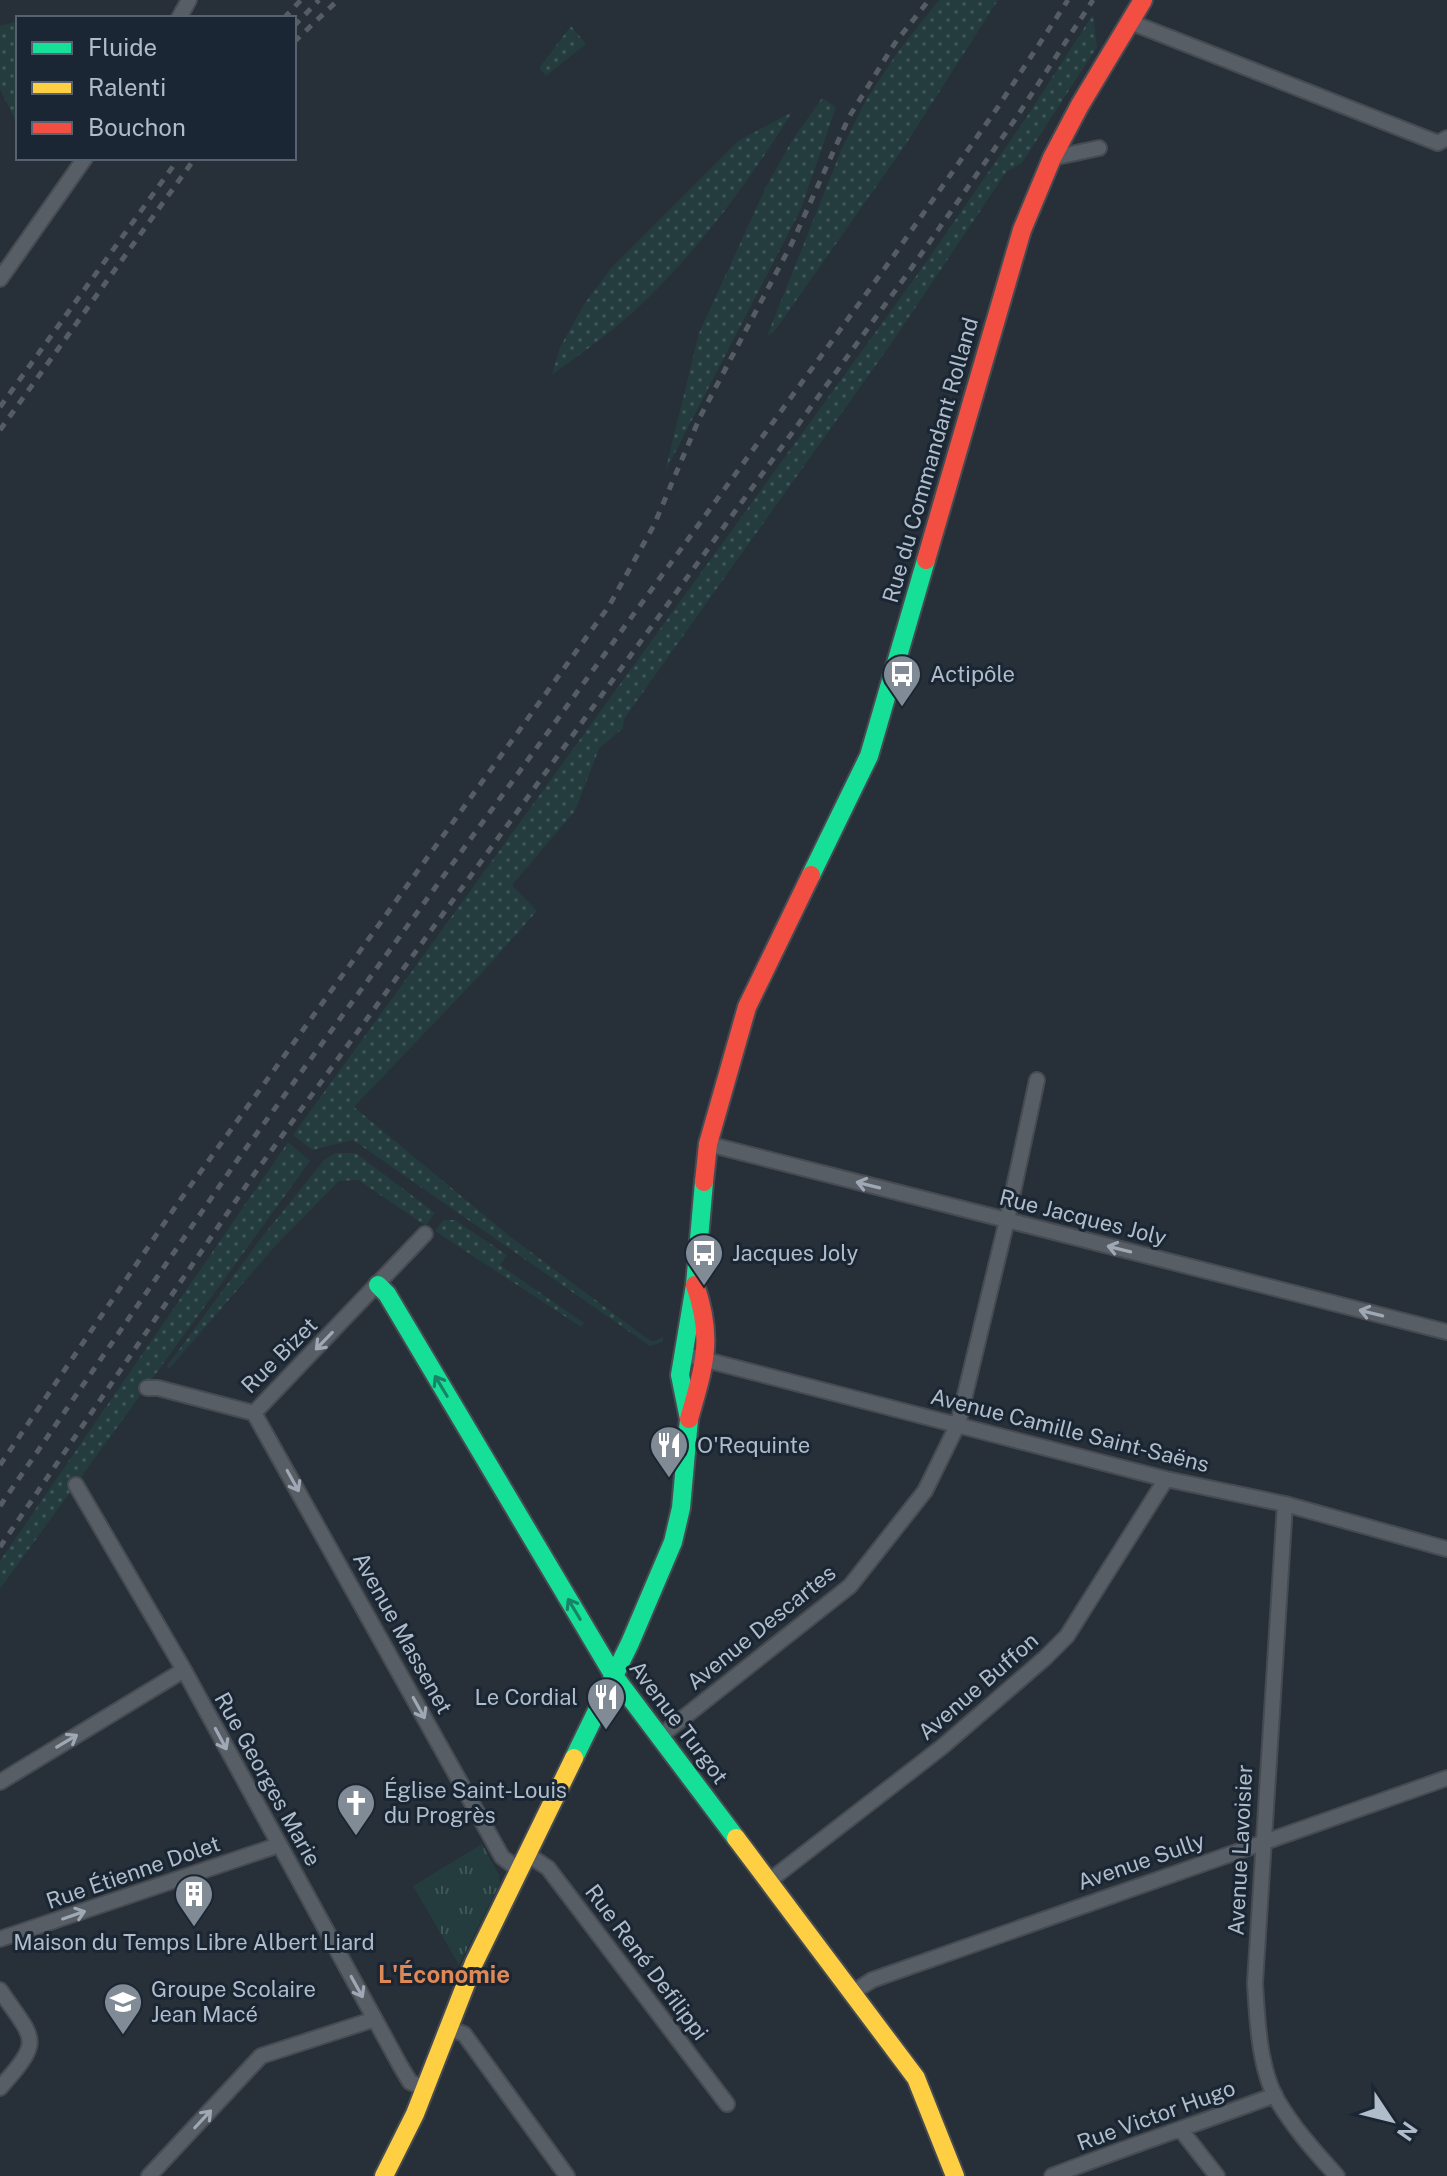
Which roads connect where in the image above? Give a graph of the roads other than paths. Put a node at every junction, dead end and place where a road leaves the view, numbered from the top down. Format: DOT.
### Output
graph roads {
  1 [pos="1143,0"];
  2 [pos="1130,22"];
  3 [pos="1447,138"];
  4 [pos="1099,148"];
  5 [pos="1052,158"];
  6 [pos="84,160"];
  7 [pos="0,279"];
  8 [pos="1037,1080"];
  9 [pos="708,1144"];
  10 [pos="1007,1220"];
  11 [pos="425,1234"];
  12 [pos="378,1285"];
  13 [pos="695,1285"];
  14 [pos="1447,1332"];
  15 [pos="683,1354"];
  16 [pos="705,1361"];
  17 [pos="147,1388"];
  18 [pos="254,1413"];
  19 [pos="689,1419"];
  20 [pos="958,1424"];
  21 [pos="1166,1479"];
  22 [pos="76,1485"];
  23 [pos="1285,1504"];
  24 [pos="1447,1549"];
  25 [pos="184,1670"];
  26 [pos="614,1676"];
  27 [pos="659,1737"];
  28 [pos="1447,1778"];
  29 [pos="0,1782"];
  30 [pos="1262,1842"];
  31 [pos="279,1845"];
  32 [pos="523,1862"];
  33 [pos="769,1881"];
  34 [pos="0,1939"];
  35 [pos="0,1990"];
  36 [pos="852,1993"];
  37 [pos="375,2019"];
  38 [pos="448,2028"];
  39 [pos="0,2088"];
  40 [pos="424,2088"];
  41 [pos="1275,2095"];
  42 [pos="727,2104"];
  43 [pos="1181,2130"];
  44 [pos="149,2176"];
  45 [pos="384,2176"];
  46 [pos="567,2176"];
  47 [pos="955,2176"];
  48 [pos="1052,2176"];
  49 [pos="1217,2176"];
  50 [pos="1337,2176"];
  1 -- 2 [label="street, Rue du Commandant Rolland"];
  2 -- 3 [label="street"];
  2 -- 5 [label="street, Rue du Commandant Rolland"];
  4 -- 5 [label="street"];
  5 -- 9 [label="street, Rue du Commandant Rolland"];
  6 -- 7 [label="street"];
  8 -- 10 [label="street, Avenue Descartes"];
  10 -- 9 [label="street, Rue Jacques Joly, one-way"];
  9 -- 13 [label="street, Rue du Commandant Rolland"];
  14 -- 10 [label="street, Rue Jacques Joly, one-way"];
  10 -- 20 [label="street, Avenue Descartes"];
  11 -- 12 [label="street, Rue Bizet"];
  12 -- 18 [label="street, Rue Bizet, one-way"];
  26 -- 12 [label="street, Avenue Turgot, one-way"];
  13 -- 15 [label="street, Rue du Commandant Rolland"];
  13 -- 16 [label="street"];
  15 -- 16 [label="street, Avenue Camille Saint-Saëns"];
  15 -- 19 [label="street, Rue du Commandant Rolland"];
  16 -- 19 [label="street"];
  16 -- 20 [label="street, Avenue Camille Saint-Saëns"];
  17 -- 18 [label="street, Rue Bizet"];
  18 -- 32 [label="street, Avenue Massenet, one-way"];
  19 -- 26 [label="street"];
  20 -- 21 [label="street, Avenue Camille Saint-Saëns"];
  20 -- 27 [label="street, Avenue Descartes"];
  21 -- 23 [label="street, Avenue Camille Saint-Saëns"];
  21 -- 33 [label="street, Avenue Buffon"];
  22 -- 25 [label="street, Rue Georges Marie"];
  23 -- 24 [label="street, Avenue Camille Saint-Saëns"];
  23 -- 30 [label="street, Avenue Lavoisier"];
  29 -- 25 [label="street, one-way"];
  25 -- 31 [label="street, Rue Georges Marie, one-way"];
  26 -- 27 [label="street, Avenue Turgot"];
  26 -- 32 [label="street"];
  27 -- 33 [label="street, Avenue Turgot"];
  28 -- 30 [label="street, Avenue Sully"];
  30 -- 36 [label="street, Avenue Sully"];
  30 -- 41 [label="street, Avenue Lavoisier"];
  34 -- 31 [label="street, Rue Étienne Dolet, one-way"];
  31 -- 37 [label="street, Rue Georges Marie, one-way"];
  32 -- 38 [label="street"];
  32 -- 42 [label="street, Rue René Defilippi"];
  33 -- 36 [label="street, Avenue Turgot"];
  35 -- 39 [label="street"];
  36 -- 47 [label="street, Avenue Turgot"];
  37 -- 40 [label="street, Rue Georges Marie"];
  44 -- 37 [label="street, one-way"];
  38 -- 40 [label="street"];
  38 -- 46 [label="street"];
  40 -- 45 [label="street"];
  41 -- 43 [label="street, Rue Victor Hugo"];
  41 -- 50 [label="street, Avenue Lavoisier"];
  43 -- 48 [label="street, Rue Victor Hugo"];
  43 -- 49 [label="street"];
}
